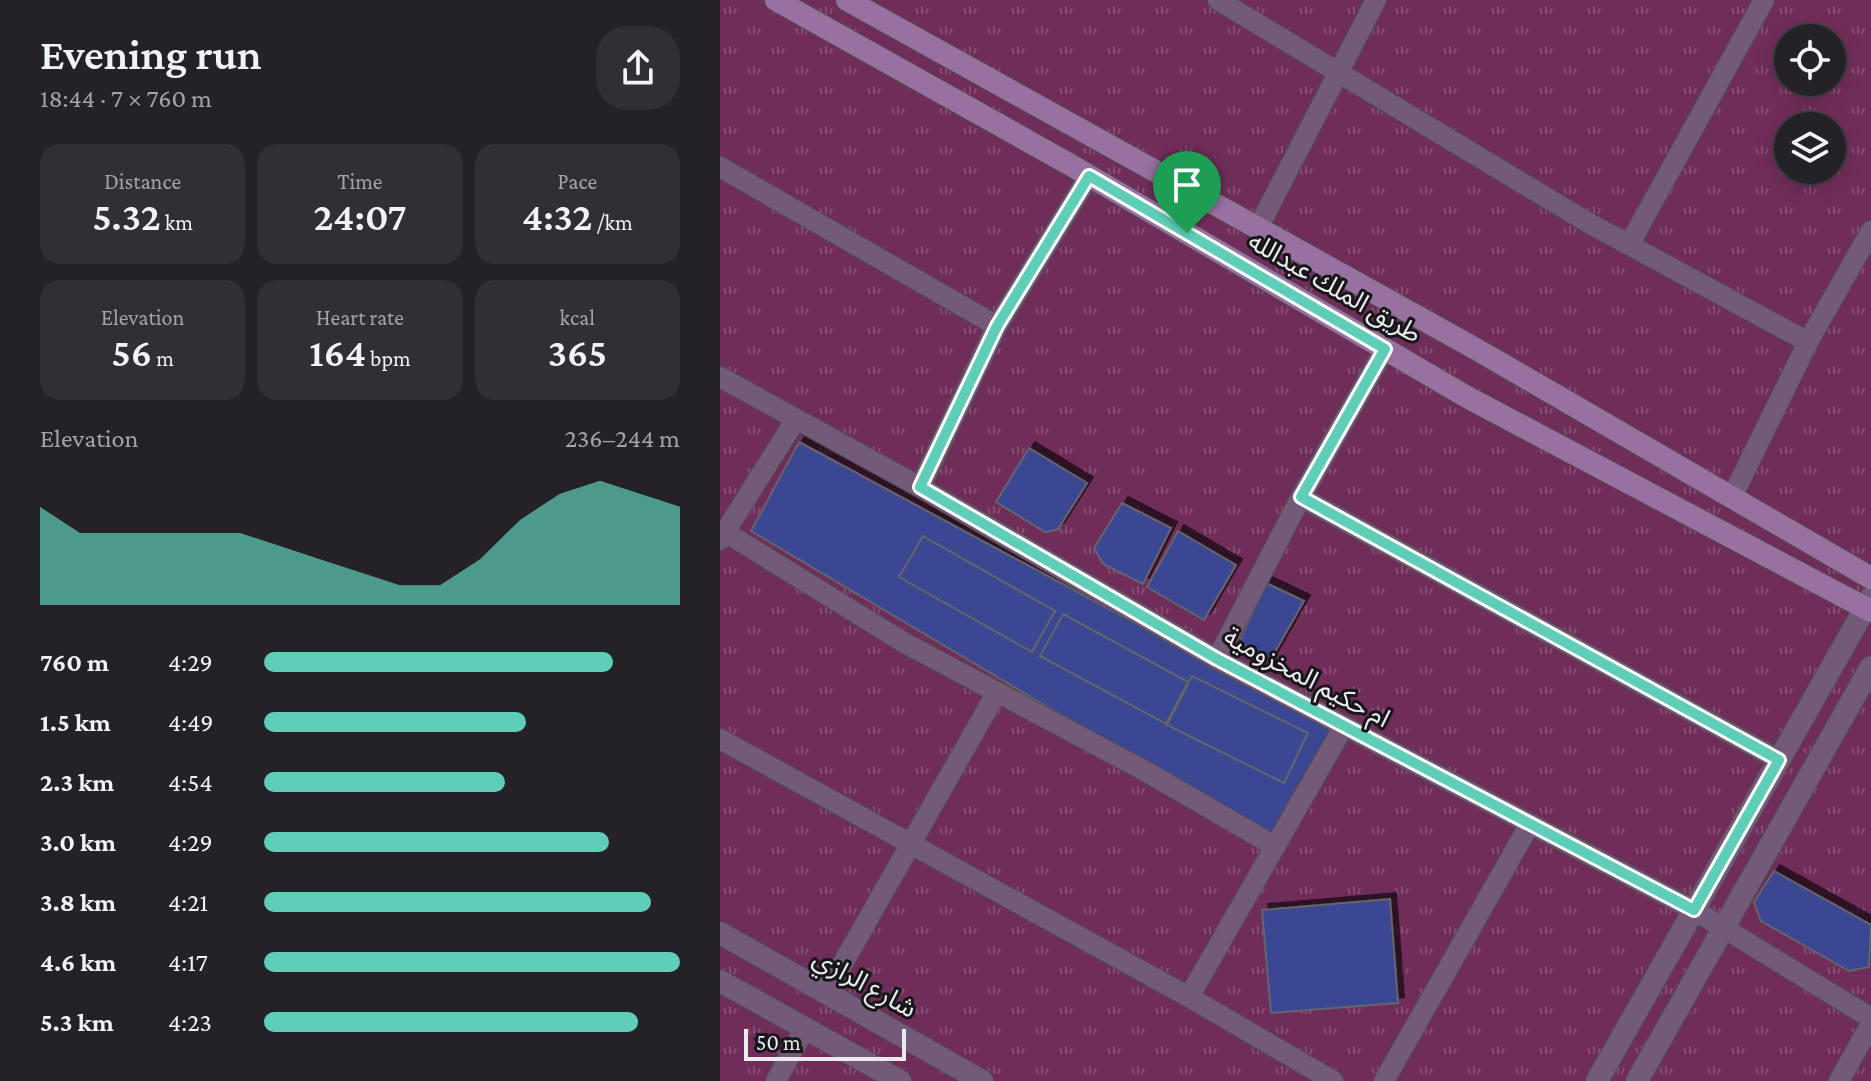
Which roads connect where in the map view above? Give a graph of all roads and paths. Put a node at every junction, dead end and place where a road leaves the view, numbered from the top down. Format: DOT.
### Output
graph roads {
  1 [pos="776,0"];
  2 [pos="847,0"];
  3 [pos="1218,0"];
  4 [pos="1376,0"];
  5 [pos="1764,0"];
  6 [pos="1338,72"];
  7 [pos="720,167"];
  8 [pos="1089,176"];
  9 [pos="1258,228"];
  10 [pos="1871,231"];
  11 [pos="1629,245"];
  12 [pos="997,326"];
  13 [pos="1808,342"];
  14 [pos="1385,349"];
  15 [pos="720,377"];
  16 [pos="796,419"];
  17 [pos="920,487"];
  18 [pos="1301,497"];
  19 [pos="1732,497"];
  20 [pos="722,536"];
  21 [pos="1871,578"];
  22 [pos="1869,606"];
  23 [pos="1217,659"];
  24 [pos="1871,667"];
  25 [pos="997,692"];
  26 [pos="1344,726"];
  27 [pos="720,739"];
  28 [pos="1779,760"];
  29 [pos="1530,824"];
  30 [pos="910,842"];
  31 [pos="1273,845"];
  32 [pos="1694,910"];
  33 [pos="1724,927"];
  34 [pos="720,933"];
  35 [pos="720,981"];
  36 [pos="826,993"];
  37 [pos="1189,997"];
  38 [pos="1871,1018"];
  39 [pos="1871,1024"];
  40 [pos="804,1030"];
  41 [pos="776,1081"];
  42 [pos="900,1081"];
  43 [pos="982,1081"];
  44 [pos="1333,1081"];
  45 [pos="1384,1081"];
  46 [pos="1597,1081"];
  47 [pos="1637,1081"];
  48 [pos="1839,1081"];
  1 -- 8 [label="main road, طريق الملك عبدالله"];
  2 -- 9 [label="main road, طريق الملك عبدالله"];
  3 -- 6 [label="street"];
  4 -- 6 [label="street"];
  5 -- 11 [label="street"];
  6 -- 9 [label="street"];
  6 -- 11 [label="street"];
  7 -- 12 [label="street"];
  8 -- 12 [label="street"];
  8 -- 14 [label="main road, طريق الملك عبدالله"];
  9 -- 19 [label="main road, طريق الملك عبدالله"];
  10 -- 13 [label="street"];
  11 -- 13 [label="street"];
  12 -- 17 [label="street"];
  13 -- 19 [label="street"];
  14 -- 18 [label="street"];
  14 -- 22 [label="main road, طريق الملك عبدالله"];
  15 -- 16 [label="street, ام حكيم المخزومية"];
  16 -- 17 [label="street, ام حكيم المخزومية"];
  16 -- 20 [label="street"];
  17 -- 23 [label="street, ام حكيم المخزومية"];
  18 -- 23 [label="street"];
  18 -- 28 [label="street"];
  19 -- 21 [label="main road, طريق الملك عبدالله"];
  20 -- 25 [label="street"];
  22 -- 28 [label="street"];
  23 -- 26 [label="street, ام حكيم المخزومية"];
  24 -- 33 [label="street"];
  25 -- 30 [label="street"];
  25 -- 31 [label="street"];
  26 -- 29 [label="street, ام حكيم المخزومية"];
  26 -- 31 [label="street"];
  27 -- 30 [label="street"];
  28 -- 32 [label="street"];
  29 -- 32 [label="street, ام حكيم المخزومية"];
  29 -- 45 [label="street"];
  30 -- 36 [label="street"];
  30 -- 37 [label="street"];
  31 -- 37 [label="street"];
  32 -- 33 [label="street, ام حكيم المخزومية"];
  32 -- 46 [label="street"];
  33 -- 38 [label="street, ام حكيم المخزومية"];
  33 -- 47 [label="street"];
  34 -- 36 [label="street, شارع الرازي"];
  35 -- 40 [label="street"];
  36 -- 43 [label="street, شارع الرازي"];
  37 -- 44 [label="street"];
  39 -- 48 [label="street"];
  40 -- 41 [label="street"];
  40 -- 42 [label="street"];
}
